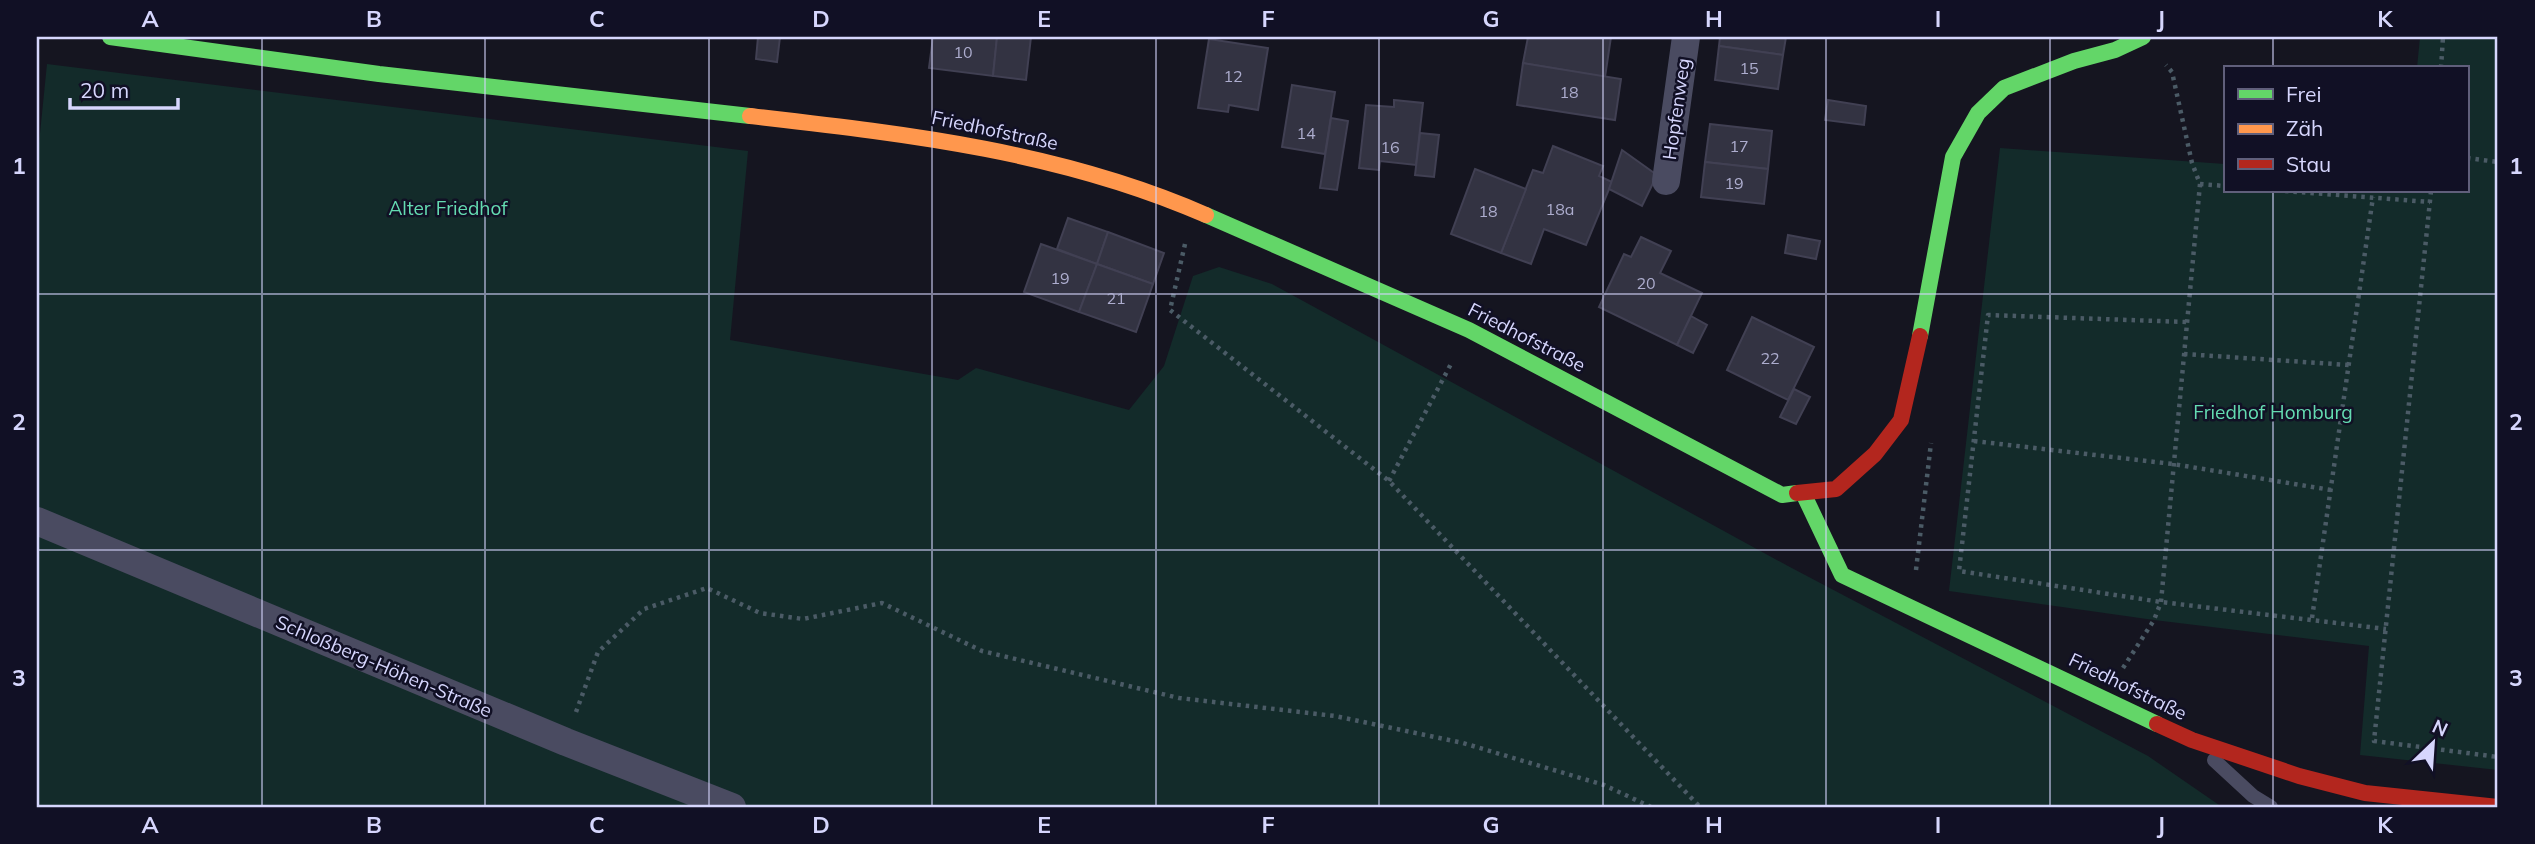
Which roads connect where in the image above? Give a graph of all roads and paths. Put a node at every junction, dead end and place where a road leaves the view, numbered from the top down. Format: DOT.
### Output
graph roads {
  1 [pos="110,37"];
  2 [pos="1686,37"];
  3 [pos="2143,37"];
  4 [pos="2443,37"];
  5 [pos="2441,66"];
  6 [pos="2468,158"];
  7 [pos="2498,162"];
  8 [pos="1666,181"];
  9 [pos="2200,184"];
  10 [pos="2224,186"];
  11 [pos="2300,192"];
  12 [pos="2431,192"];
  13 [pos="2373,197"];
  14 [pos="2430,202"];
  15 [pos="1193,209"];
  16 [pos="2186,322"];
  17 [pos="1469,330"];
  18 [pos="2183,354"];
  19 [pos="2349,365"];
  20 [pos="1931,438"];
  21 [pos="1974,441"];
  22 [pos="2174,464"];
  23 [pos="1389,481"];
  24 [pos="2331,490"];
  25 [pos="1803,493"];
  26 [pos="37,520"];
  27 [pos="2161,601"];
  28 [pos="1912,607"];
  29 [pos="2312,618"];
  30 [pos="2386,629"];
  31 [pos="2115,702"];
  32 [pos="2192,740"];
  33 [pos="566,742"];
  34 [pos="2498,757"];
  35 [pos="732,807"];
  36 [pos="1650,807"];
  37 [pos="1700,807"];
  38 [pos="2271,807"];
  39 [pos="2498,807"];
  1 -- 15 [label="street, Friedhofstraße"];
  2 -- 8 [label="street, Hopfenweg"];
  3 -- 9 [label="path"];
  3 -- 25 [label="street, Friedhofstraße"];
  4 -- 5 [label="path"];
  6 -- 7 [label="path"];
  9 -- 10 [label="path"];
  9 -- 16 [label="path"];
  11 -- 13 [label="path"];
  12 -- 14 [label="path"];
  13 -- 14 [label="path"];
  13 -- 19 [label="path"];
  14 -- 30 [label="path"];
  15 -- 17 [label="street, Friedhofstraße"];
  15 -- 23 [label="path"];
  16 -- 18 [label="path"];
  16 -- 21 [label="path"];
  17 -- 23 [label="path"];
  17 -- 25 [label="street, Friedhofstraße"];
  18 -- 19 [label="path"];
  18 -- 22 [label="path"];
  19 -- 24 [label="path"];
  20 -- 28 [label="path"];
  21 -- 22 [label="path"];
  21 -- 27 [label="path"];
  22 -- 24 [label="path"];
  22 -- 27 [label="path"];
  23 -- 37 [label="path"];
  24 -- 29 [label="path"];
  25 -- 28 [label="street, Friedhofstraße"];
  26 -- 33 [label="street, Schloßberg-Höhen-Straße"];
  27 -- 29 [label="path"];
  27 -- 31 [label="path"];
  28 -- 31 [label="street, Friedhofstraße"];
  29 -- 30 [label="path"];
  30 -- 34 [label="path"];
  31 -- 32 [label="street, Friedhofstraße"];
  32 -- 38 [label="lane"];
  32 -- 39 [label="street, Friedhofstraße"];
  33 -- 35 [label="street, Schloßberg-Höhen-Straße"];
  33 -- 36 [label="path"];
}
